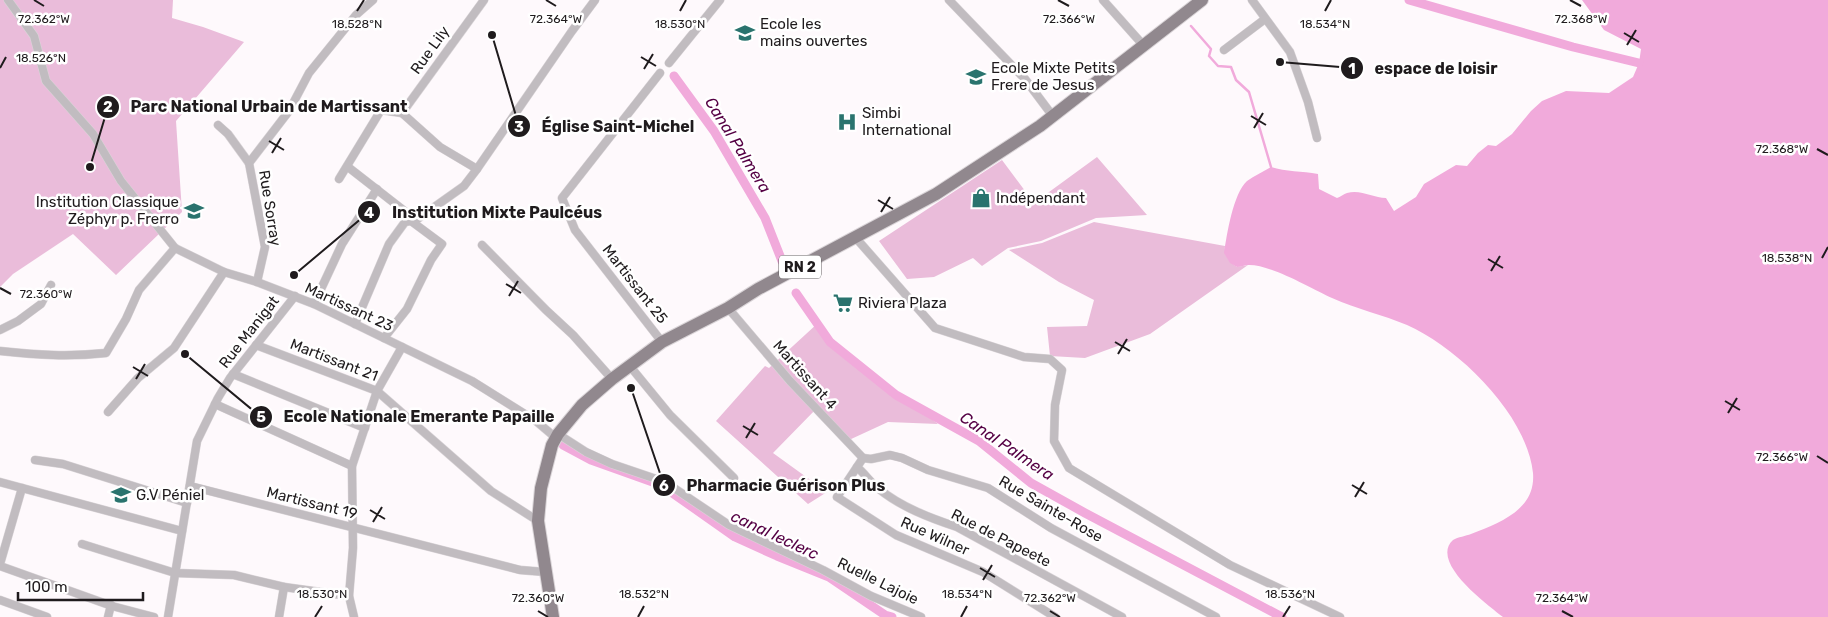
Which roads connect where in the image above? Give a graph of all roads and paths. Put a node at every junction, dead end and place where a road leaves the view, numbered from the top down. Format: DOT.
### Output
graph roads {
  1 [pos="8,0"];
  2 [pos="373,0"];
  3 [pos="484,0"];
  4 [pos="595,0"];
  5 [pos="720,0"];
  6 [pos="949,0"];
  7 [pos="1103,0"];
  8 [pos="1252,0"];
  9 [pos="1195,2"];
  10 [pos="1265,19"];
  11 [pos="1144,46"];
  12 [pos="1224,50"];
  13 [pos="669,63"];
  14 [pos="660,74"];
  15 [pos="402,113"];
  16 [pos="1052,115"];
  17 [pos="218,125"];
  18 [pos="1317,138"];
  19 [pos="249,163"];
  20 [pos="348,167"];
  21 [pos="477,169"];
  22 [pos="339,179"];
  23 [pos="377,189"];
  24 [pos="413,220"];
  25 [pos="855,237"];
  26 [pos="482,245"];
  27 [pos="175,248"];
  28 [pos="224,272"];
  29 [pos="257,282"];
  30 [pos="50,285"];
  31 [pos="295,296"];
  32 [pos="314,304"];
  33 [pos="728,308"];
  34 [pos="355,324"];
  35 [pos="0,330"];
  36 [pos="384,338"];
  37 [pos="662,342"];
  38 [pos="256,345"];
  39 [pos="402,347"];
  40 [pos="0,351"];
  41 [pos="629,365"];
  42 [pos="233,374"];
  43 [pos="612,379"];
  44 [pos="377,391"];
  45 [pos="215,404"];
  46 [pos="108,412"];
  47 [pos="365,428"];
  48 [pos="557,436"];
  49 [pos="863,458"];
  50 [pos="35,460"];
  51 [pos="352,466"];
  52 [pos="858,467"];
  53 [pos="734,478"];
  54 [pos="0,482"];
  55 [pos="190,486"];
  56 [pos="22,488"];
  57 [pos="187,503"];
  58 [pos="538,521"];
  59 [pos="353,527"];
  60 [pos="182,531"];
  61 [pos="82,544"];
  62 [pos="0,565"];
  63 [pos="545,572"];
  64 [pos="176,573"];
  65 [pos="284,587"];
  66 [pos="349,596"];
  67 [pos="0,600"];
  68 [pos="111,605"];
  69 [pos="47,617"];
  70 [pos="108,617"];
  71 [pos="154,617"];
  72 [pos="168,617"];
  73 [pos="280,617"];
  74 [pos="354,617"];
  75 [pos="553,617"];
  76 [pos="921,617"];
  77 [pos="1056,617"];
  78 [pos="1122,617"];
  79 [pos="1216,617"];
  80 [pos="1340,617"];
  1 -- 27 [label="street, Martissant 23"];
  2 -- 19 [label="street, Rue Sorray"];
  3 -- 15 [label="street, Rue Lily"];
  4 -- 21 [label="street"];
  5 -- 13 [label="street"];
  6 -- 16 [label="street"];
  7 -- 11 [label="street"];
  8 -- 10 [label="street"];
  9 -- 11 [label="main road, RN 2"];
  10 -- 12 [label="street"];
  10 -- 18 [label="street"];
  11 -- 16 [label="main road, RN 2"];
  14 -- 37 [label="street, Martissant 25"];
  15 -- 20 [label="street"];
  15 -- 21 [label="street"];
  16 -- 25 [label="main road, RN 2"];
  17 -- 19 [label="street"];
  19 -- 29 [label="street, Rue Sorray"];
  20 -- 22 [label="street"];
  20 -- 23 [label="street"];
  21 -- 24 [label="street"];
  23 -- 24 [label="street"];
  23 -- 32 [label="street"];
  24 -- 34 [label="street"];
  24 -- 36 [label="street"];
  25 -- 33 [label="main road, RN 2"];
  25 -- 80 [label="street"];
  26 -- 43 [label="street"];
  27 -- 28 [label="street, Martissant 23"];
  27 -- 40 [label="street"];
  28 -- 29 [label="street, Martissant 23"];
  28 -- 46 [label="street"];
  29 -- 31 [label="street, Martissant 23"];
  30 -- 35 [label="street"];
  31 -- 32 [label="street, Martissant 23"];
  31 -- 38 [label="street, Rue Manigat"];
  32 -- 34 [label="street, Martissant 23"];
  33 -- 37 [label="main road, RN 2"];
  33 -- 49 [label="street, Martissant 4"];
  34 -- 36 [label="street, Martissant 23"];
  36 -- 39 [label="street, Martissant 23"];
  37 -- 41 [label="main road, RN 2"];
  38 -- 42 [label="street, Rue Manigat"];
  38 -- 44 [label="street, Martissant 21"];
  39 -- 44 [label="street"];
  39 -- 48 [label="street, Martissant 23"];
  41 -- 43 [label="main road, RN 2"];
  41 -- 53 [label="street"];
  42 -- 45 [label="street, Rue Manigat"];
  42 -- 47 [label="street"];
  43 -- 48 [label="main road, RN 2"];
  44 -- 47 [label="street"];
  44 -- 58 [label="street, Martissant 21"];
  45 -- 51 [label="street"];
  45 -- 55 [label="street, Rue Manigat"];
  47 -- 51 [label="street"];
  48 -- 58 [label="main road, RN 2"];
  48 -- 76 [label="street, Ruelle Lajoie"];
  49 -- 52 [label="street"];
  49 -- 79 [label="street, Rue Sainte-Rose"];
  50 -- 57 [label="street"];
  51 -- 59 [label="street"];
  52 -- 77 [label="street, Rue Wilner"];
  52 -- 78 [label="street, Rue de Papeete"];
  54 -- 56 [label="street"];
  55 -- 57 [label="street, Rue Manigat"];
  55 -- 59 [label="street, Martissant 19"];
  56 -- 60 [label="street"];
  56 -- 62 [label="street"];
  57 -- 60 [label="street, Rue Manigat"];
  58 -- 63 [label="main road, RN 2"];
  59 -- 63 [label="street, Martissant 19"];
  59 -- 66 [label="street"];
  60 -- 64 [label="street, Rue Manigat"];
  61 -- 64 [label="street"];
  62 -- 68 [label="street"];
  63 -- 75 [label="main road, RN 2"];
  64 -- 65 [label="street"];
  64 -- 72 [label="street, Rue Manigat"];
  65 -- 66 [label="street"];
  65 -- 73 [label="street"];
  66 -- 74 [label="street"];
  67 -- 69 [label="street"];
  68 -- 70 [label="street"];
  68 -- 71 [label="street"];
}
